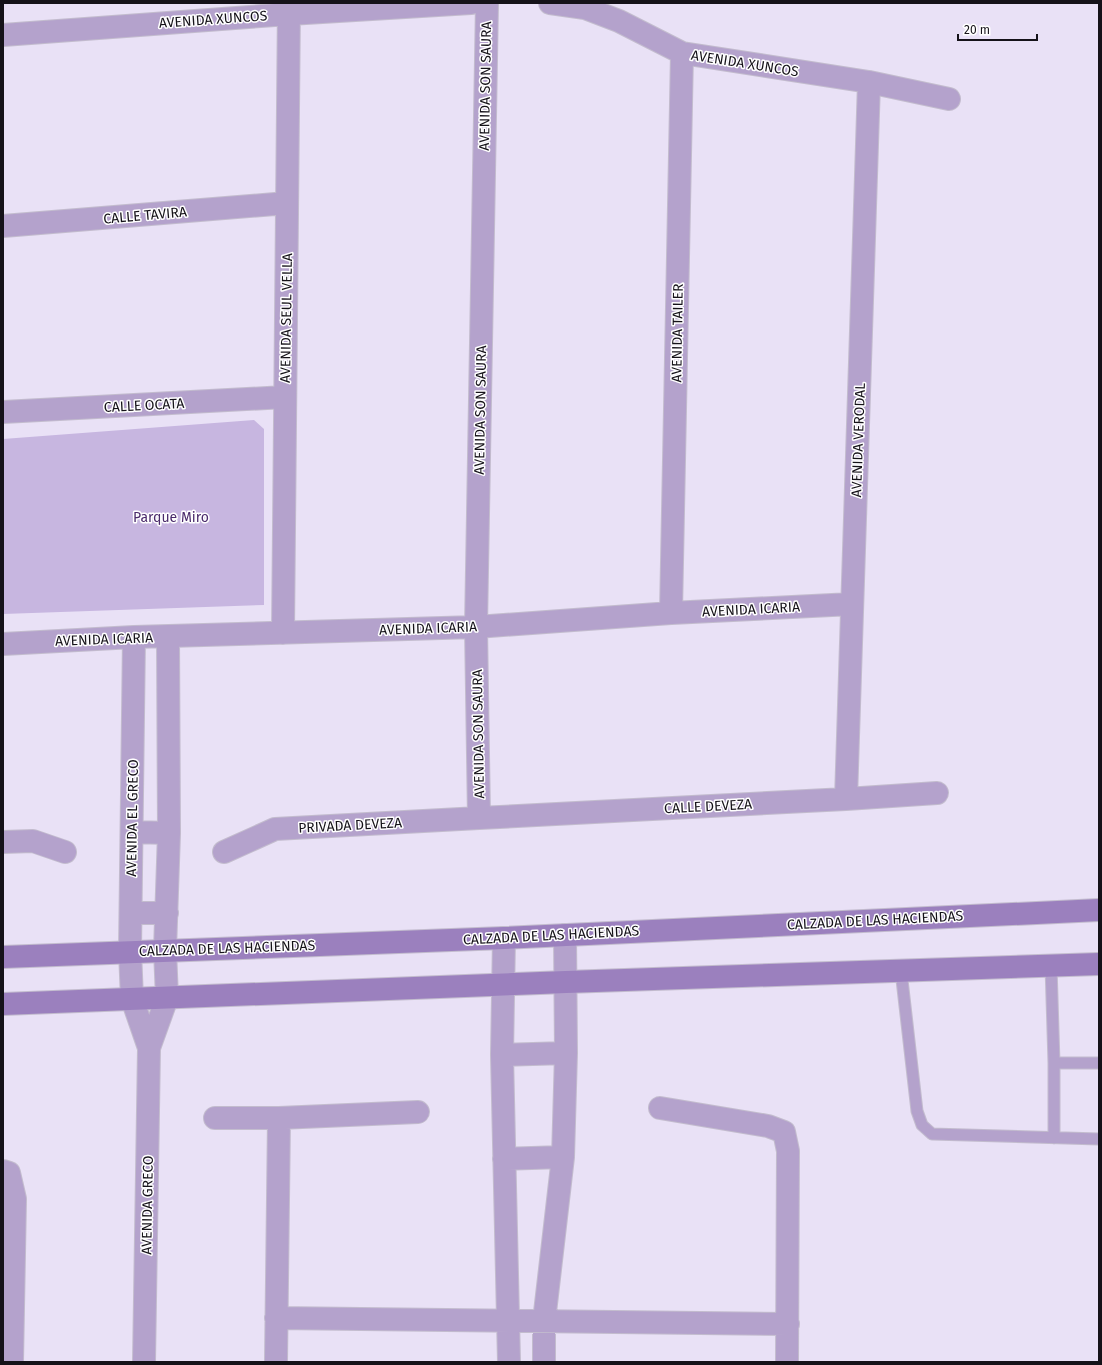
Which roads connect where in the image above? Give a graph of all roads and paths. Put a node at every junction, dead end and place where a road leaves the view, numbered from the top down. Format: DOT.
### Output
graph roads {
  1 [pos="471,3"];
  2 [pos="487,3"];
  3 [pos="550,3"];
  4 [pos="289,8"];
  5 [pos="3,35"];
  6 [pos="682,53"];
  7 [pos="869,82"];
  8 [pos="949,99"];
  9 [pos="287,203"];
  10 [pos="3,226"];
  11 [pos="286,397"];
  12 [pos="3,412"];
  13 [pos="852,604"];
  14 [pos="671,613"];
  15 [pos="476,627"];
  16 [pos="283,633"];
  17 [pos="134,637"];
  18 [pos="168,637"];
  19 [pos="3,644"];
  20 [pos="937,793"];
  21 [pos="846,799"];
  22 [pos="480,818"];
  23 [pos="132,832"];
  24 [pos="169,834"];
  25 [pos="3,842"];
  26 [pos="65,852"];
  27 [pos="224,852"];
  28 [pos="1099,910"];
  29 [pos="131,913"];
  30 [pos="167,913"];
  31 [pos="566,934"];
  32 [pos="504,938"];
  33 [pos="165,950"];
  34 [pos="130,951"];
  35 [pos="3,957"];
  36 [pos="1099,964"];
  37 [pos="1051,966"];
  38 [pos="901,971"];
  39 [pos="566,982"];
  40 [pos="503,985"];
  41 [pos="166,998"];
  42 [pos="132,999"];
  43 [pos="3,1004"];
  44 [pos="149,1048"];
  45 [pos="566,1053"];
  46 [pos="502,1054"];
  47 [pos="1054,1063"];
  48 [pos="1099,1063"];
  49 [pos="660,1108"];
  50 [pos="418,1112"];
  51 [pos="215,1118"];
  52 [pos="279,1118"];
  53 [pos="1054,1138"];
  54 [pos="1099,1138"];
  55 [pos="563,1158"];
  56 [pos="504,1159"];
  57 [pos="6,1172"];
  58 [pos="276,1318"];
  59 [pos="508,1321"];
  60 [pos="544,1321"];
  61 [pos="788,1324"];
  62 [pos="12,1362"];
  63 [pos="144,1362"];
  64 [pos="276,1362"];
  65 [pos="510,1362"];
  66 [pos="544,1362"];
  67 [pos="787,1362"];
  1 -- 4 [label="street, AVENIDA XUNCOS"];
  2 -- 15 [label="street, AVENIDA SON SAURA"];
  3 -- 6 [label="street, AVENIDA XUNCOS"];
  4 -- 5 [label="street, AVENIDA XUNCOS"];
  4 -- 9 [label="street, AVENIDA SEUL VELLA"];
  6 -- 7 [label="street, AVENIDA XUNCOS"];
  6 -- 14 [label="street, AVENIDA TAILER"];
  7 -- 8 [label="street, AVENIDA XUNCOS"];
  7 -- 13 [label="street, AVENIDA VERODAL"];
  9 -- 10 [label="street, CALLE TAVIRA"];
  9 -- 11 [label="street, AVENIDA SEUL VELLA"];
  11 -- 12 [label="street, CALLE OCATA"];
  11 -- 16 [label="street, AVENIDA SEUL VELLA"];
  13 -- 14 [label="street, AVENIDA ICARIA"];
  13 -- 21 [label="street, AVENIDA VERODAL"];
  14 -- 15 [label="street, AVENIDA ICARIA"];
  15 -- 16 [label="street, AVENIDA ICARIA"];
  15 -- 22 [label="street, AVENIDA SON SAURA"];
  16 -- 18 [label="street, AVENIDA ICARIA"];
  17 -- 18 [label="street, AVENIDA ICARIA"];
  17 -- 19 [label="street, AVENIDA ICARIA"];
  17 -- 23 [label="street, AVENIDA EL GRECO"];
  18 -- 24 [label="street"];
  20 -- 21 [label="street, CALLE DEVEZA"];
  21 -- 22 [label="street, CALLE DEVEZA"];
  22 -- 27 [label="street, PRIVADA DEVEZA"];
  23 -- 24 [label="street"];
  23 -- 29 [label="street, AVENIDA EL GRECO"];
  24 -- 30 [label="street"];
  25 -- 26 [label="street"];
  28 -- 31 [label="main road, CALZADA DE LAS HACIENDAS"];
  29 -- 30 [label="street"];
  29 -- 34 [label="street, AVENIDA EL GRECO"];
  30 -- 33 [label="street"];
  31 -- 32 [label="main road, CALZADA DE LAS HACIENDAS"];
  31 -- 39 [label="street"];
  32 -- 33 [label="main road, CALZADA DE LAS HACIENDAS"];
  32 -- 40 [label="street"];
  33 -- 34 [label="main road, CALZADA DE LAS HACIENDAS"];
  33 -- 41 [label="street"];
  34 -- 35 [label="main road, CALZADA DE LAS HACIENDAS"];
  34 -- 42 [label="street, AVENIDA EL GRECO"];
  36 -- 37 [label="main road"];
  37 -- 38 [label="main road"];
  37 -- 47 [label="lane"];
  38 -- 39 [label="main road"];
  38 -- 53 [label="lane"];
  39 -- 40 [label="main road"];
  39 -- 45 [label="street"];
  40 -- 41 [label="main road"];
  40 -- 46 [label="street"];
  41 -- 42 [label="main road"];
  41 -- 44 [label="street, AVENIDA GRECO"];
  42 -- 43 [label="main road"];
  42 -- 44 [label="street, AVENIDA GRECO"];
  44 -- 63 [label="street, AVENIDA GRECO"];
  45 -- 46 [label="street"];
  45 -- 55 [label="street"];
  46 -- 56 [label="street"];
  47 -- 48 [label="lane"];
  47 -- 53 [label="lane"];
  49 -- 61 [label="street"];
  50 -- 52 [label="street"];
  51 -- 52 [label="street"];
  52 -- 58 [label="street"];
  53 -- 54 [label="lane"];
  55 -- 56 [label="street"];
  55 -- 60 [label="street"];
  56 -- 59 [label="street"];
  57 -- 62 [label="street"];
  58 -- 59 [label="street"];
  58 -- 64 [label="street"];
  59 -- 60 [label="street"];
  59 -- 65 [label="street"];
  60 -- 61 [label="street"];
  60 -- 66 [label="street"];
  61 -- 67 [label="street"];
}
